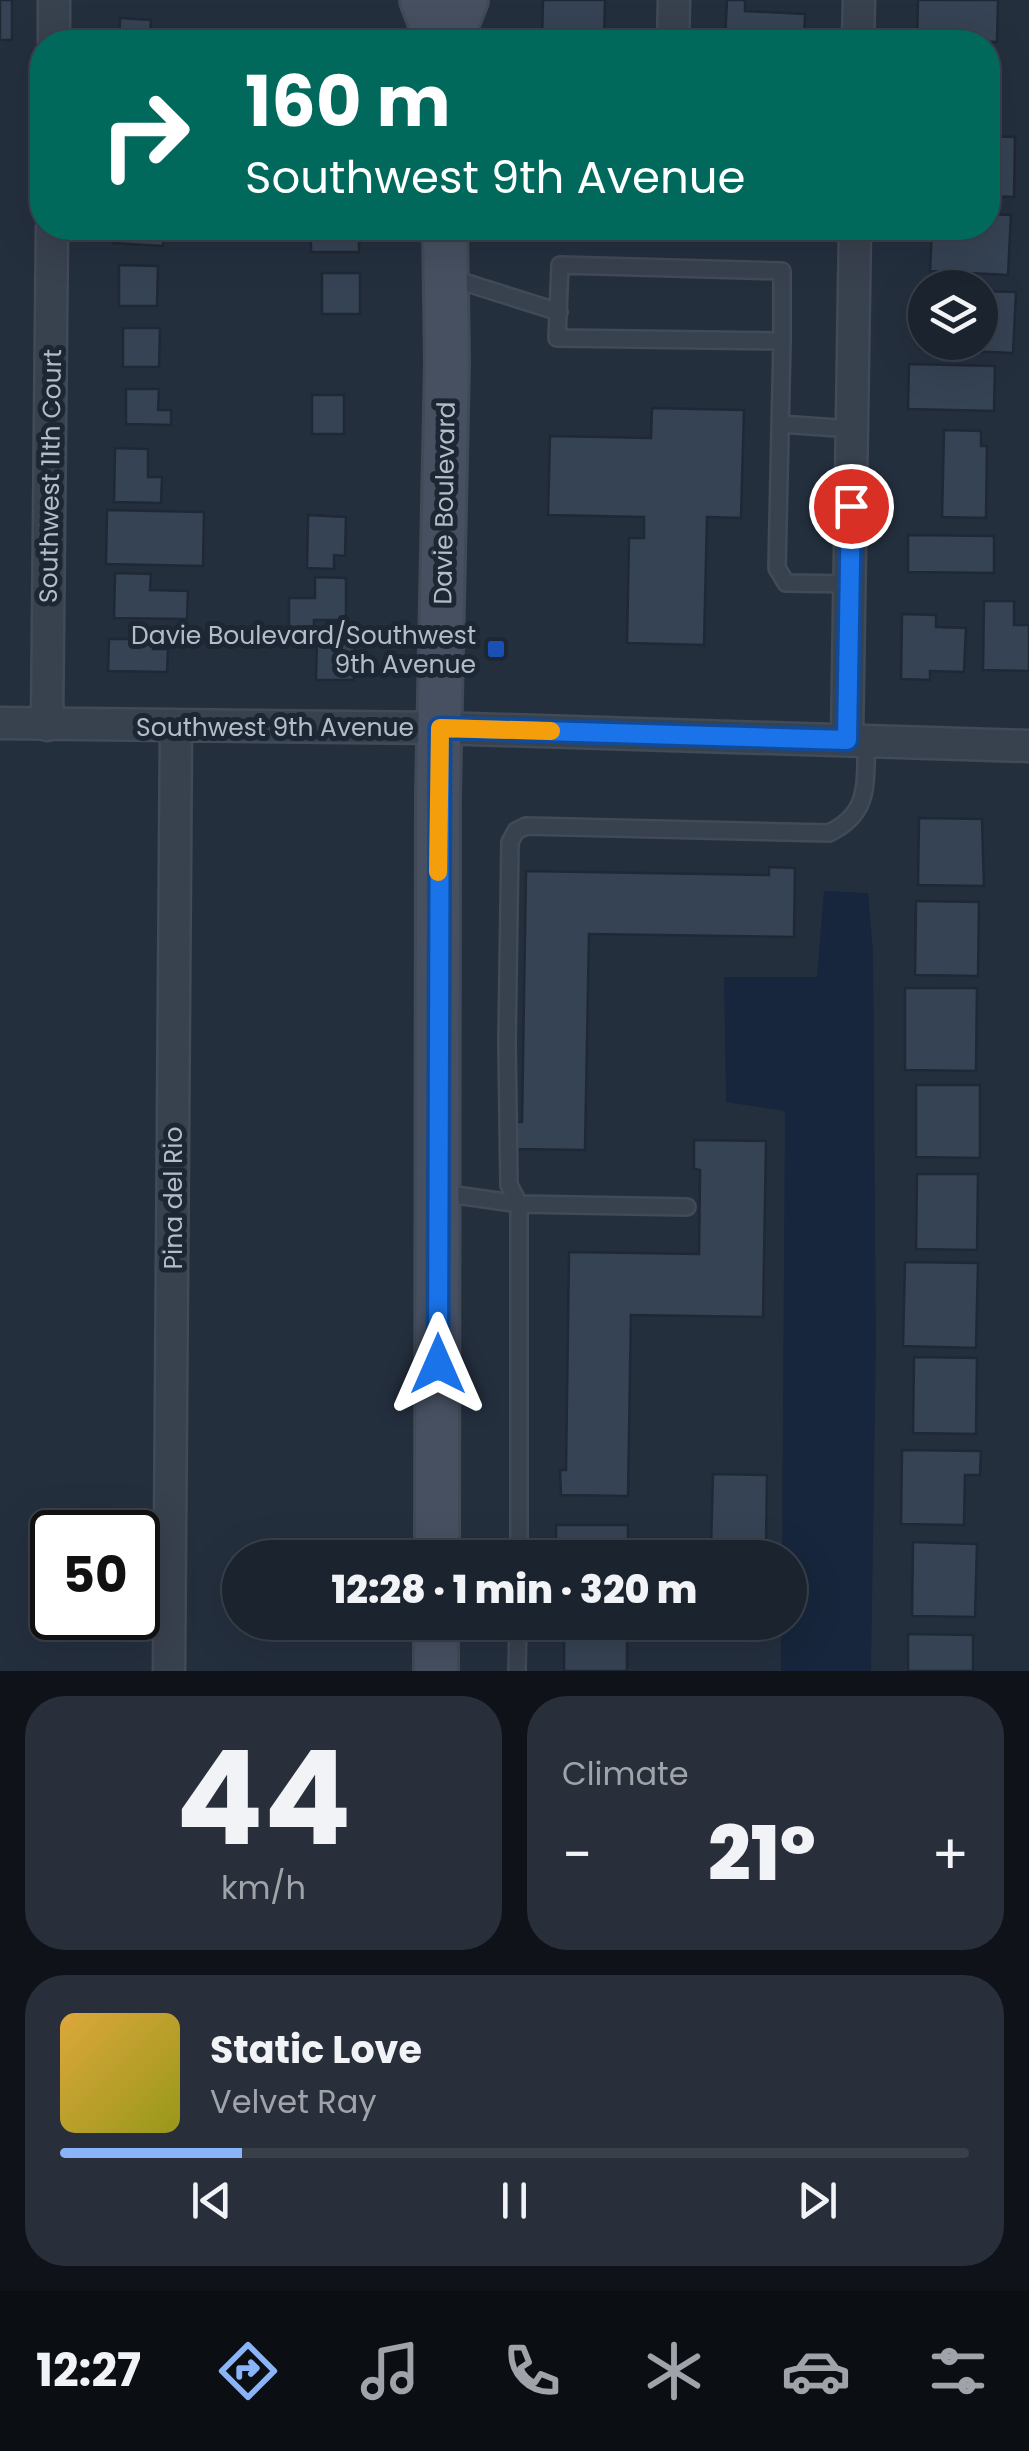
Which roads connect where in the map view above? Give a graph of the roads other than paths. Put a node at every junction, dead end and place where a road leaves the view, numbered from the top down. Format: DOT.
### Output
graph roads {
  1 [pos="54,0"];
  2 [pos="422,0"];
  3 [pos="466,0"];
  4 [pos="674,0"];
  5 [pos="859,0"];
  6 [pos="54,30"];
  7 [pos="433,30"];
  8 [pos="454,30"];
  9 [pos="673,30"];
  10 [pos="858,30"];
  11 [pos="52,240"];
  12 [pos="445,240"];
  13 [pos="856,240"];
  14 [pos="446,276"];
  15 [pos="559,312"];
  16 [pos="782,341"];
  17 [pos="780,424"];
  18 [pos="852,429"];
  19 [pos="850,584"];
  20 [pos="0,723"];
  21 [pos="47,725"];
  22 [pos="176,726"];
  23 [pos="440,728"];
  24 [pos="857,740"];
  25 [pos="1029,746"];
  26 [pos="438,1193"];
  27 [pos="519,1204"];
  28 [pos="687,1207"];
  29 [pos="436,1540"];
  30 [pos="519,1540"];
  31 [pos="436,1640"];
  32 [pos="518,1640"];
  33 [pos="169,1671"];
  34 [pos="436,1671"];
  35 [pos="517,1671"];
  1 -- 6 [label="street"];
  2 -- 7 [label="main road"];
  3 -- 8 [label="main road"];
  4 -- 9 [label="street"];
  5 -- 10 [label="street"];
  11 -- 21 [label="street, Southwest 11th Court"];
  12 -- 14 [label="main road, Davie Boulevard"];
  13 -- 18 [label="street"];
  14 -- 15 [label="lane"];
  14 -- 23 [label="main road, Davie Boulevard"];
  15 -- 16 [label="lane"];
  15 -- 16 [label="lane"];
  16 -- 17 [label="lane"];
  17 -- 18 [label="lane"];
  17 -- 19 [label="lane"];
  18 -- 19 [label="street"];
  19 -- 24 [label="street"];
  20 -- 21 [label="street, Southwest 9th Avenue"];
  21 -- 22 [label="street, Southwest 9th Avenue"];
  22 -- 23 [label="street, Southwest 9th Avenue"];
  22 -- 33 [label="street, Pina del Rio"];
  23 -- 24 [label="street, Southwest 9th Avenue"];
  23 -- 26 [label="main road, Davie Boulevard"];
  24 -- 25 [label="street, Southwest 9th Avenue"];
  24 -- 27 [label="lane"];
  26 -- 27 [label="lane"];
  26 -- 29 [label="main road, Davie Boulevard"];
  27 -- 28 [label="lane"];
  27 -- 30 [label="lane"];
  31 -- 34 [label="main road"];
  32 -- 35 [label="lane"];
}
